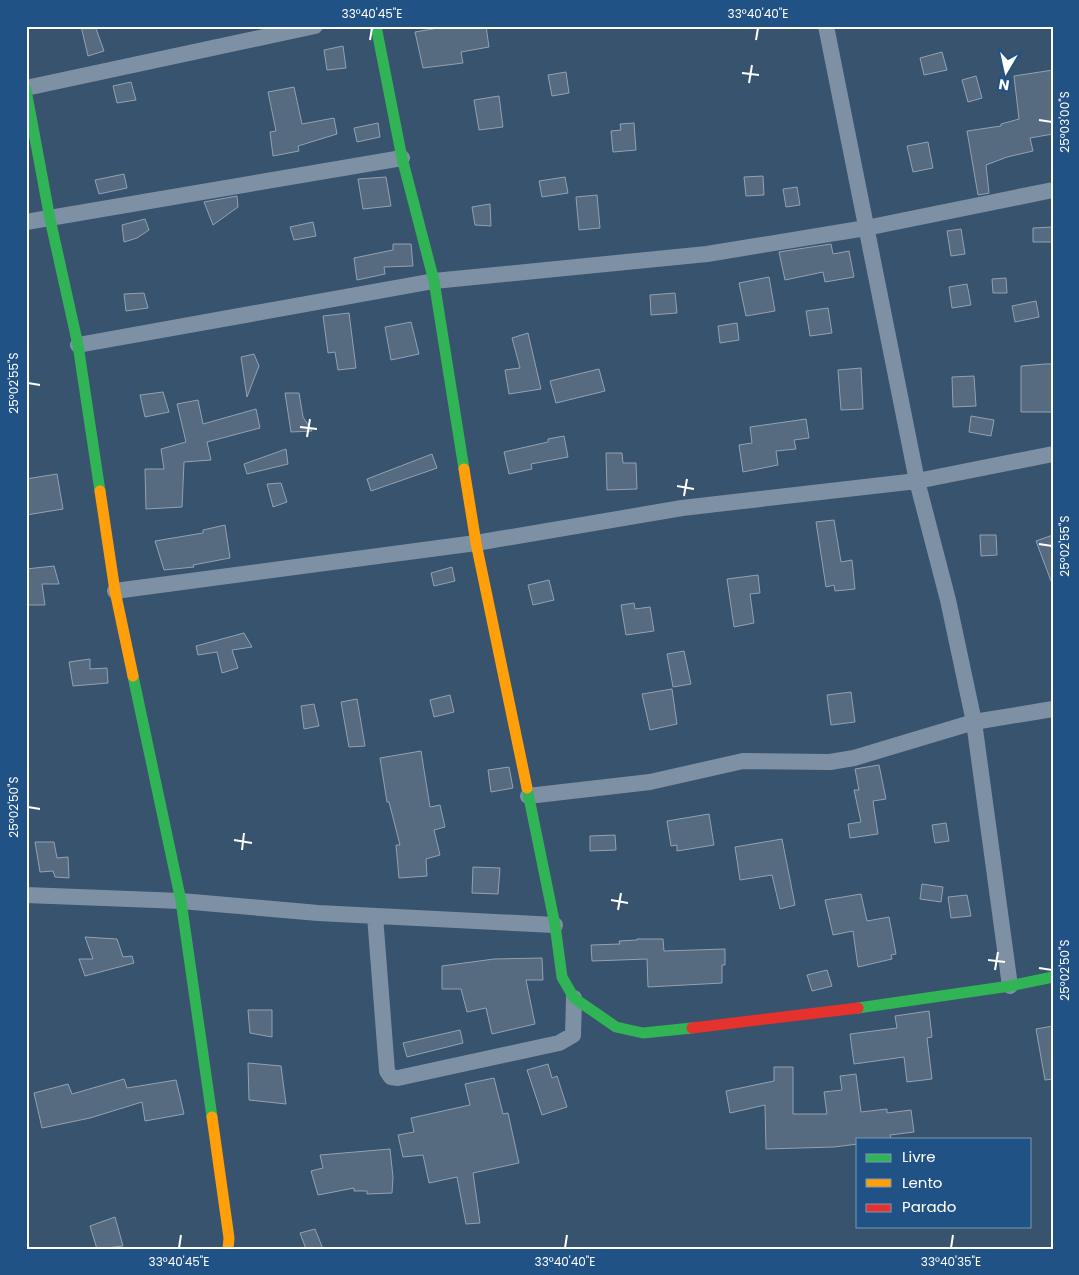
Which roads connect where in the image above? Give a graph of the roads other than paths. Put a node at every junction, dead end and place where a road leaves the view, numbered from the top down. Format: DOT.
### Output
graph roads {
  1 [pos="315,26"];
  2 [pos="376,26"];
  3 [pos="826,26"];
  4 [pos="27,92"];
  5 [pos="402,158"];
  6 [pos="1053,190"];
  7 [pos="50,219"];
  8 [pos="26,222"];
  9 [pos="866,228"];
  10 [pos="434,280"];
  11 [pos="78,345"];
  12 [pos="1053,454"];
  13 [pos="916,481"];
  14 [pos="476,543"];
  15 [pos="115,592"];
  16 [pos="1053,709"];
  17 [pos="974,722"];
  18 [pos="528,796"];
  19 [pos="26,895"];
  20 [pos="181,900"];
  21 [pos="375,916"];
  22 [pos="555,925"];
  23 [pos="1053,977"];
  24 [pos="1010,986"];
  25 [pos="574,998"];
  26 [pos="228,1249"];
  1 -- 4 [label="street"];
  2 -- 5 [label="street"];
  3 -- 9 [label="street"];
  4 -- 7 [label="street"];
  5 -- 7 [label="street"];
  5 -- 10 [label="street"];
  6 -- 9 [label="street"];
  7 -- 8 [label="street"];
  7 -- 11 [label="street"];
  9 -- 10 [label="street"];
  9 -- 13 [label="street"];
  10 -- 11 [label="street"];
  10 -- 14 [label="street"];
  11 -- 15 [label="street"];
  12 -- 13 [label="street"];
  13 -- 14 [label="street"];
  13 -- 17 [label="street"];
  14 -- 15 [label="street"];
  14 -- 18 [label="street"];
  15 -- 20 [label="street"];
  16 -- 17 [label="street"];
  17 -- 18 [label="street"];
  17 -- 24 [label="street"];
  18 -- 22 [label="street"];
  19 -- 20 [label="street"];
  20 -- 21 [label="street"];
  20 -- 26 [label="street"];
  21 -- 22 [label="street"];
  21 -- 25 [label="street"];
  22 -- 25 [label="street"];
  23 -- 24 [label="street"];
  24 -- 25 [label="street"];
}
